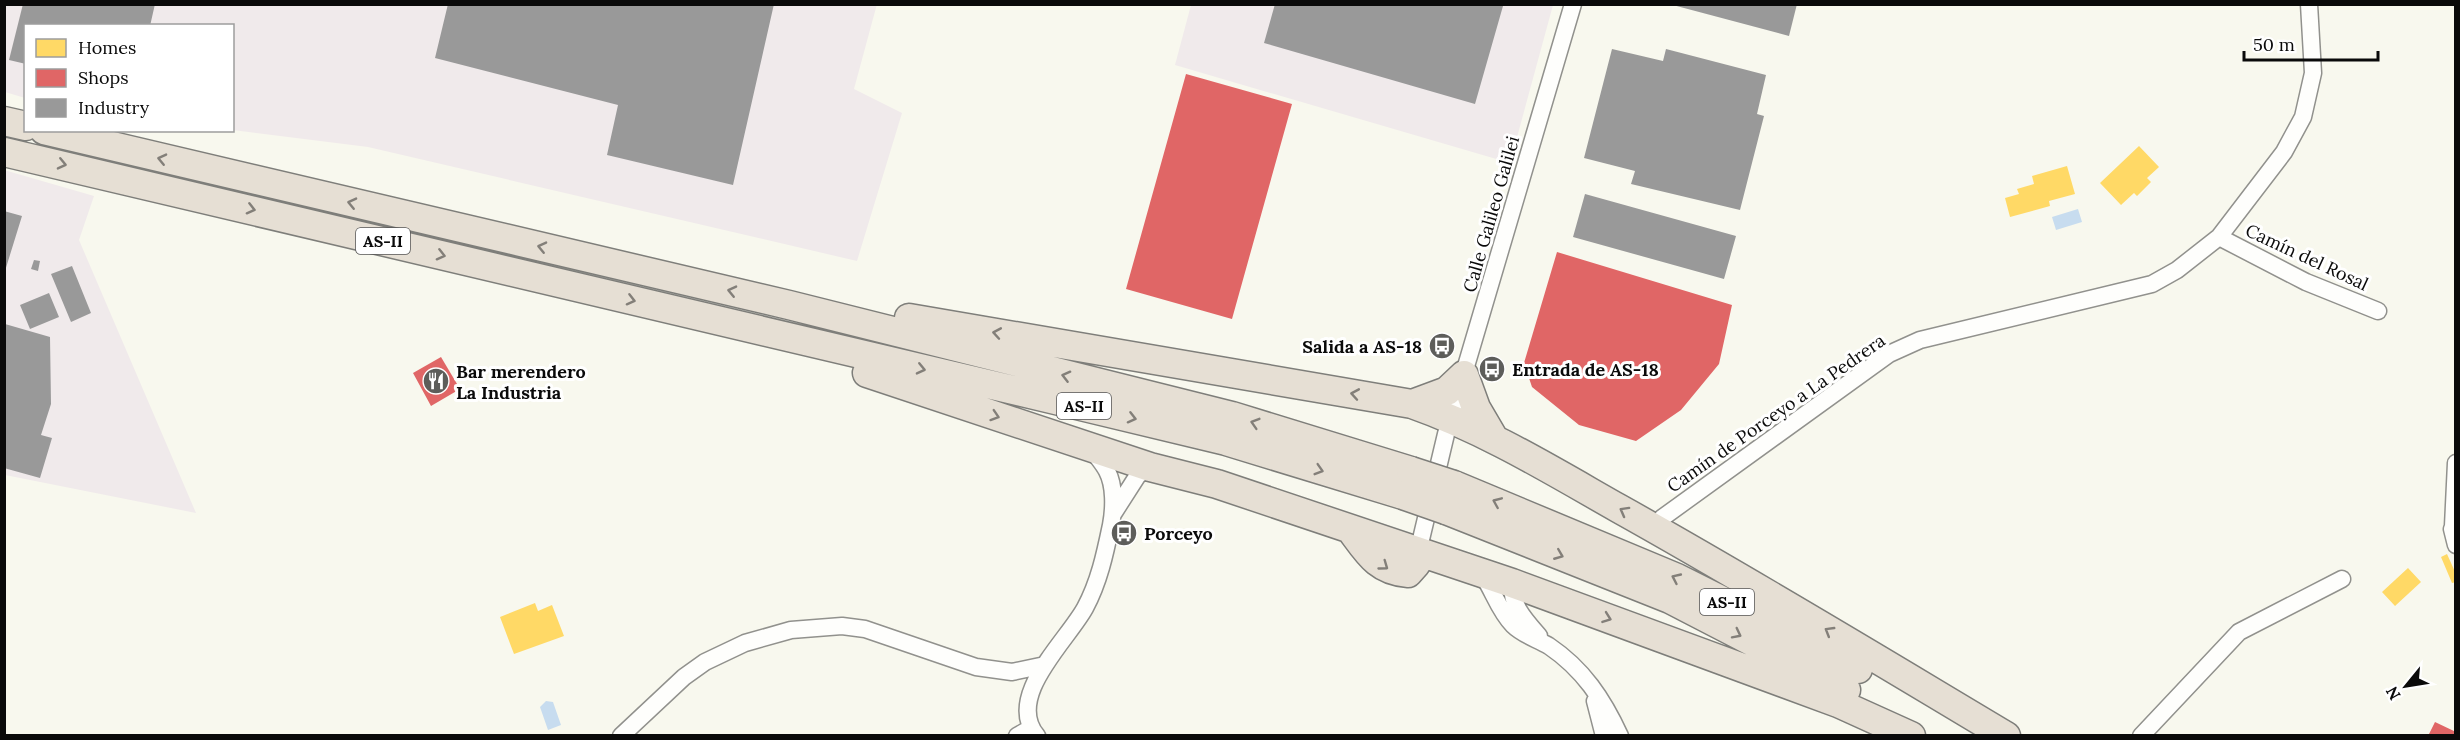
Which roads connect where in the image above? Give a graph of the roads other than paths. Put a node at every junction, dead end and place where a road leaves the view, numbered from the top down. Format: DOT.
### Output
graph roads {
  1 [pos="1573,4"];
  2 [pos="2309,4"];
  3 [pos="4,121"];
  4 [pos="24,126"];
  5 [pos="53,132"];
  6 [pos="4,152"];
  7 [pos="2219,237"];
  8 [pos="789,304"];
  9 [pos="2378,311"];
  10 [pos="762,332"];
  11 [pos="1464,375"];
  12 [pos="1412,404"];
  13 [pos="1449,426"];
  14 [pos="1493,437"];
  15 [pos="2456,463"];
  16 [pos="1136,465"];
  17 [pos="1407,483"];
  18 [pos="2455,487"];
  19 [pos="1450,497"];
  20 [pos="1113,514"];
  21 [pos="2454,523"];
  22 [pos="1658,530"];
  23 [pos="2456,545"];
  24 [pos="1418,552"];
  25 [pos="1482,573"];
  26 [pos="2342,579"];
  27 [pos="1512,584"];
  28 [pos="1548,646"];
  29 [pos="1045,665"];
  30 [pos="1590,682"];
  31 [pos="1028,733"];
  32 [pos="621,735"];
  33 [pos="1604,735"];
  34 [pos="1620,735"];
  35 [pos="1911,735"];
  36 [pos="1934,735"];
  37 [pos="1992,735"];
  38 [pos="2006,735"];
  39 [pos="2141,735"];
  1 -- 11 [label="street, Calle Galileo Galilei"];
  2 -- 7 [label="street, Camín de Porceyo a La Pedrera"];
  3 -- 4 [label="highway"];
  8 -- 5 [label="highway, AS-II, one-way"];
  6 -- 10 [label="highway, AS-II, one-way"];
  7 -- 9 [label="street, Camín del Rosal"];
  7 -- 22 [label="street, Camín de Porceyo a La Pedrera"];
  12 -- 8 [label="highway, one-way"];
  17 -- 8 [label="highway, AS-II, one-way"];
  10 -- 16 [label="highway, one-way"];
  10 -- 17 [label="highway, AS-II, one-way"];
  11 -- 12 [label="highway"];
  11 -- 13 [label="street, Calle Galileo Galilei"];
  11 -- 14 [label="highway"];
  12 -- 13 [label="highway"];
  13 -- 14 [label="highway"];
  13 -- 24 [label="street, Calle Galileo Galilei"];
  22 -- 14 [label="highway, one-way"];
  15 -- 18 [label="street"];
  16 -- 20 [label="street"];
  16 -- 20 [label="street"];
  16 -- 24 [label="highway"];
  17 -- 19 [label="highway, AS-II, bridge"];
  18 -- 21 [label="street"];
  19 -- 36 [label="highway, AS-II, one-way"];
  37 -- 19 [label="highway, AS-II, one-way"];
  20 -- 29 [label="street"];
  21 -- 23 [label="street"];
  38 -- 22 [label="highway, one-way"];
  24 -- 25 [label="highway"];
  25 -- 27 [label="highway"];
  25 -- 28 [label="street"];
  26 -- 39 [label="street"];
  27 -- 28 [label="street"];
  27 -- 35 [label="highway, one-way"];
  28 -- 30 [label="street"];
  29 -- 31 [label="street"];
  29 -- 32 [label="street"];
  30 -- 33 [label="street"];
  30 -- 34 [label="street"];
}
